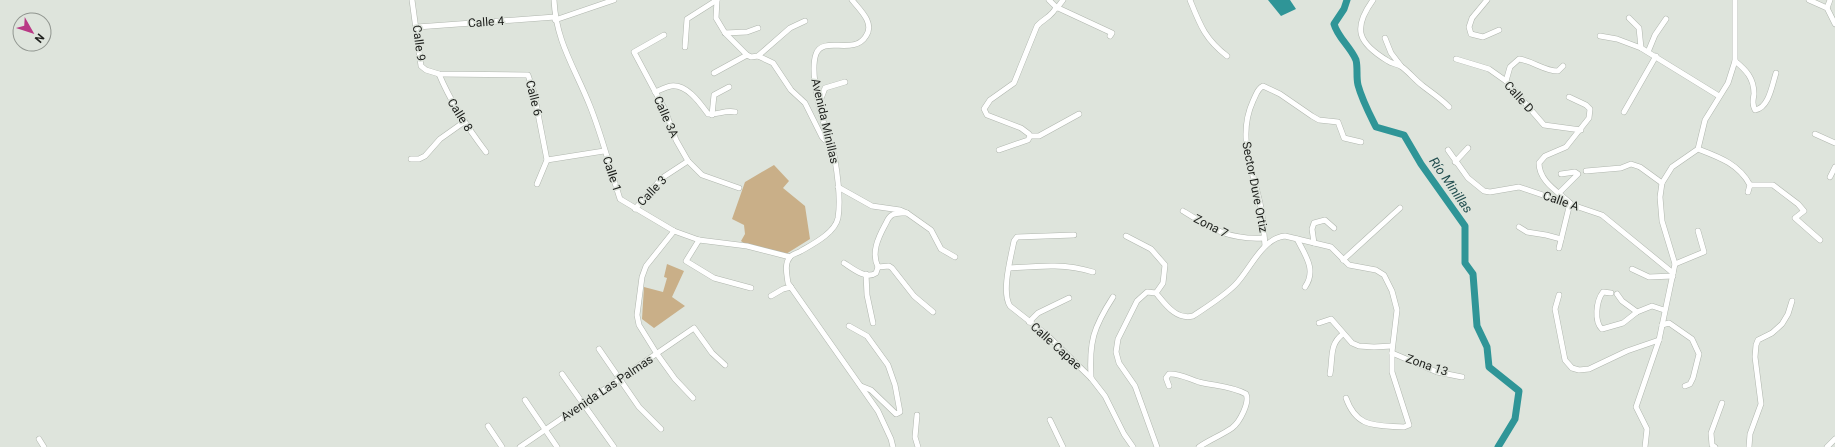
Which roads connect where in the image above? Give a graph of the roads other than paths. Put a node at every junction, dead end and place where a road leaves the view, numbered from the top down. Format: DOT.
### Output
graph roads {
  1 [pos="412,0"];
  2 [pos="554,0"];
  3 [pos="614,0"];
  4 [pos="717,0"];
  5 [pos="852,0"];
  6 [pos="1049,0"];
  7 [pos="1063,0"];
  8 [pos="1190,0"];
  9 [pos="1373,0"];
  10 [pos="1487,0"];
  11 [pos="1735,0"];
  12 [pos="1809,0"];
  13 [pos="1830,0"];
  14 [pos="1057,7"];
  15 [pos="1827,8"];
  16 [pos="1629,18"];
  17 [pos="555,19"];
  18 [pos="1666,19"];
  19 [pos="805,21"];
  20 [pos="1835,24"];
  21 [pos="417,27"];
  22 [pos="758,28"];
  23 [pos="1499,30"];
  24 [pos="725,33"];
  25 [pos="664,35"];
  26 [pos="1110,36"];
  27 [pos="1600,36"];
  28 [pos="1385,38"];
  29 [pos="685,48"];
  30 [pos="1641,48"];
  31 [pos="1648,52"];
  32 [pos="748,55"];
  33 [pos="758,56"];
  34 [pos="1227,56"];
  35 [pos="1656,56"];
  36 [pos="1456,59"];
  37 [pos="1735,61"];
  38 [pos="1401,66"];
  39 [pos="1563,66"];
  40 [pos="714,73"];
  41 [pos="1776,73"];
  42 [pos="439,74"];
  43 [pos="1506,81"];
  44 [pos="845,82"];
  45 [pos="729,87"];
  46 [pos="656,92"];
  47 [pos="1569,96"];
  48 [pos="1719,96"];
  49 [pos="819,105"];
  50 [pos="1449,107"];
  51 [pos="735,112"];
  52 [pos="1624,112"];
  53 [pos="1079,114"];
  54 [pos="712,115"];
  55 [pos="464,122"];
  56 [pos="1582,130"];
  57 [pos="1815,134"];
  58 [pos="1030,136"];
  59 [pos="828,139"];
  60 [pos="1361,142"];
  61 [pos="1835,143"];
  62 [pos="1468,148"];
  63 [pos="1698,149"];
  64 [pos="999,150"];
  65 [pos="1448,150"];
  66 [pos="604,151"];
  67 [pos="486,152"];
  68 [pos="411,159"];
  69 [pos="548,160"];
  70 [pos="688,161"];
  71 [pos="1455,162"];
  72 [pos="1835,167"];
  73 [pos="1586,171"];
  74 [pos="1561,174"];
  75 [pos="1830,177"];
  76 [pos="1662,183"];
  77 [pos="537,184"];
  78 [pos="1750,185"];
  79 [pos="838,187"];
  80 [pos="739,188"];
  81 [pos="1748,192"];
  82 [pos="1559,193"];
  83 [pos="1571,204"];
  84 [pos="1400,208"];
  85 [pos="635,209"];
  86 [pos="1183,211"];
  87 [pos="908,213"];
  88 [pos="1519,227"];
  89 [pos="1334,228"];
  90 [pos="674,231"];
  91 [pos="1698,232"];
  92 [pos="1074,235"];
  93 [pos="1126,236"];
  94 [pos="1264,238"];
  95 [pos="1297,239"];
  96 [pos="1561,239"];
  97 [pos="699,240"];
  98 [pos="1820,240"];
  99 [pos="1314,243"];
  100 [pos="1265,246"];
  101 [pos="1559,248"];
  102 [pos="790,257"];
  103 [pos="955,257"];
  104 [pos="1343,260"];
  105 [pos="844,263"];
  106 [pos="1675,264"];
  107 [pos="878,267"];
  108 [pos="1010,268"];
  109 [pos="1632,269"];
  110 [pos="1093,272"];
  111 [pos="866,274"];
  112 [pos="1673,275"];
  113 [pos="791,287"];
  114 [pos="1305,287"];
  115 [pos="751,288"];
  116 [pos="1156,293"];
  117 [pos="1611,293"];
  118 [pos="1559,294"];
  119 [pos="1618,294"];
  120 [pos="771,296"];
  121 [pos="1113,297"];
  122 [pos="1069,298"];
  123 [pos="1792,301"];
  124 [pos="1664,310"];
  125 [pos="933,312"];
  126 [pos="1637,312"];
  127 [pos="1029,322"];
  128 [pos="874,323"];
  129 [pos="1319,323"];
  130 [pos="1662,325"];
  131 [pos="849,326"];
  132 [pos="1343,334"];
  133 [pos="1659,340"];
  134 [pos="1392,346"];
  135 [pos="599,349"];
  136 [pos="1392,353"];
  137 [pos="657,354"];
  138 [pos="725,365"];
  139 [pos="562,374"];
  140 [pos="1330,374"];
  141 [pos="1462,377"];
  142 [pos="1091,378"];
  143 [pos="620,379"];
  144 [pos="861,386"];
  145 [pos="1169,386"];
  146 [pos="1685,386"];
  147 [pos="693,398"];
  148 [pos="1346,398"];
  149 [pos="525,400"];
  150 [pos="1722,403"];
  151 [pos="582,404"];
  152 [pos="917,415"];
  153 [pos="1050,420"];
  154 [pos="488,426"];
  155 [pos="661,429"];
  156 [pos="545,430"];
  157 [pos="39,439"];
  158 [pos="1835,440"];
  159 [pos="44,447"];
  160 [pos="502,447"];
  161 [pos="520,447"];
  162 [pos="557,447"];
  163 [pos="614,447"];
  164 [pos="893,447"];
  165 [pos="918,447"];
  166 [pos="1063,447"];
  167 [pos="1133,447"];
  168 [pos="1158,447"];
  169 [pos="1199,447"];
  170 [pos="1644,447"];
  171 [pos="1715,447"];
  172 [pos="1749,447"];
  173 [pos="1827,447"];
  1 -- 21 [label="street, Calle 9"];
  2 -- 17 [label="street, Calle 1"];
  3 -- 17 [label="street, Calle 4"];
  4 -- 24 [label="street"];
  4 -- 29 [label="street"];
  5 -- 49 [label="street, Avenida Minillas"];
  6 -- 14 [label="street"];
  7 -- 14 [label="street"];
  8 -- 34 [label="street"];
  9 -- 38 [label="street"];
  10 -- 23 [label="street"];
  11 -- 37 [label="street"];
  12 -- 15 [label="street"];
  13 -- 15 [label="street"];
  14 -- 26 [label="street"];
  14 -- 58 [label="street"];
  15 -- 20 [label="street"];
  16 -- 30 [label="street"];
  17 -- 21 [label="street, Calle 4"];
  17 -- 66 [label="street, Calle 1"];
  18 -- 31 [label="street"];
  19 -- 33 [label="street"];
  21 -- 42 [label="street, Calle 9"];
  22 -- 24 [label="street"];
  24 -- 32 [label="street"];
  25 -- 46 [label="street, Calle 3A"];
  27 -- 30 [label="street"];
  28 -- 38 [label="street"];
  30 -- 31 [label="street"];
  31 -- 35 [label="street"];
  32 -- 33 [label="street"];
  32 -- 40 [label="street"];
  33 -- 59 [label="street"];
  35 -- 48 [label="street"];
  35 -- 52 [label="street"];
  36 -- 43 [label="street, Calle D"];
  37 -- 41 [label="street"];
  37 -- 48 [label="street"];
  38 -- 50 [label="street"];
  39 -- 43 [label="street"];
  42 -- 55 [label="street, Calle 8"];
  42 -- 69 [label="street, Calle 6"];
  43 -- 56 [label="street, Calle D"];
  44 -- 49 [label="street"];
  45 -- 54 [label="street"];
  46 -- 54 [label="street"];
  46 -- 70 [label="street, Calle 3A"];
  47 -- 56 [label="street"];
  48 -- 63 [label="street"];
  49 -- 59 [label="street, Avenida Minillas"];
  51 -- 54 [label="street"];
  53 -- 58 [label="street"];
  55 -- 67 [label="street, Calle 8"];
  55 -- 68 [label="street"];
  56 -- 82 [label="street"];
  57 -- 61 [label="street"];
  58 -- 64 [label="street"];
  59 -- 79 [label="street, Avenida Minillas"];
  60 -- 94 [label="street, Sector Duve Ortiz"];
  62 -- 71 [label="street"];
  63 -- 76 [label="street"];
  63 -- 78 [label="street"];
  65 -- 71 [label="street, Calle A"];
  66 -- 69 [label="street"];
  66 -- 85 [label="street, Calle 1"];
  69 -- 77 [label="street"];
  70 -- 80 [label="street, Calle 3A"];
  70 -- 85 [label="street, Calle 3"];
  71 -- 83 [label="street, Calle A"];
  72 -- 75 [label="street"];
  73 -- 76 [label="street"];
  74 -- 82 [label="street"];
  76 -- 106 [label="street"];
  78 -- 81 [label="street"];
  78 -- 98 [label="street"];
  79 -- 87 [label="street"];
  79 -- 102 [label="street, Avenida Minillas"];
  82 -- 83 [label="street"];
  83 -- 96 [label="street"];
  83 -- 112 [label="street, Calle A"];
  84 -- 104 [label="street"];
  85 -- 90 [label="street, Calle 1"];
  86 -- 94 [label="street, Zona 7"];
  87 -- 103 [label="street"];
  87 -- 107 [label="street"];
  88 -- 96 [label="street"];
  89 -- 99 [label="street"];
  90 -- 97 [label="street, Calle 1"];
  90 -- 137 [label="street"];
  91 -- 106 [label="street"];
  92 -- 108 [label="street, Calle Capae"];
  93 -- 116 [label="street"];
  94 -- 100 [label="street, Sector Duve Ortiz"];
  95 -- 99 [label="street"];
  95 -- 100 [label="street"];
  95 -- 114 [label="street"];
  96 -- 101 [label="street"];
  97 -- 102 [label="street, Calle 1"];
  97 -- 115 [label="street"];
  99 -- 104 [label="street"];
  100 -- 116 [label="street"];
  102 -- 113 [label="street"];
  104 -- 134 [label="street"];
  105 -- 111 [label="street"];
  106 -- 112 [label="street"];
  107 -- 111 [label="street"];
  107 -- 125 [label="street"];
  108 -- 110 [label="street"];
  108 -- 127 [label="street, Calle Capae"];
  109 -- 112 [label="street"];
  111 -- 128 [label="street"];
  112 -- 124 [label="street"];
  113 -- 120 [label="street"];
  113 -- 144 [label="street"];
  116 -- 168 [label="street"];
  117 -- 126 [label="street"];
  118 -- 133 [label="street"];
  119 -- 126 [label="street"];
  121 -- 142 [label="street"];
  122 -- 127 [label="street"];
  123 -- 172 [label="street"];
  124 -- 126 [label="street"];
  124 -- 130 [label="street"];
  127 -- 142 [label="street, Calle Capae"];
  129 -- 132 [label="street"];
  130 -- 133 [label="street"];
  130 -- 146 [label="street"];
  131 -- 144 [label="street"];
  132 -- 134 [label="street"];
  132 -- 140 [label="street"];
  133 -- 170 [label="street"];
  134 -- 136 [label="street"];
  135 -- 143 [label="street"];
  136 -- 141 [label="street, Zona 13"];
  136 -- 148 [label="street"];
  137 -- 138 [label="street, Avenida Las Palmas"];
  137 -- 143 [label="street, Avenida Las Palmas"];
  137 -- 147 [label="street"];
  139 -- 151 [label="street"];
  142 -- 167 [label="street, Calle Capae"];
  143 -- 151 [label="street, Avenida Las Palmas"];
  143 -- 155 [label="street"];
  144 -- 164 [label="street"];
  145 -- 169 [label="street"];
  149 -- 156 [label="street"];
  150 -- 171 [label="street"];
  151 -- 156 [label="street, Avenida Las Palmas"];
  151 -- 163 [label="street"];
  152 -- 165 [label="street"];
  153 -- 166 [label="street"];
  154 -- 160 [label="street"];
  156 -- 161 [label="street, Avenida Las Palmas"];
  156 -- 162 [label="street"];
  157 -- 159 [label="street"];
  158 -- 173 [label="street"];
}
